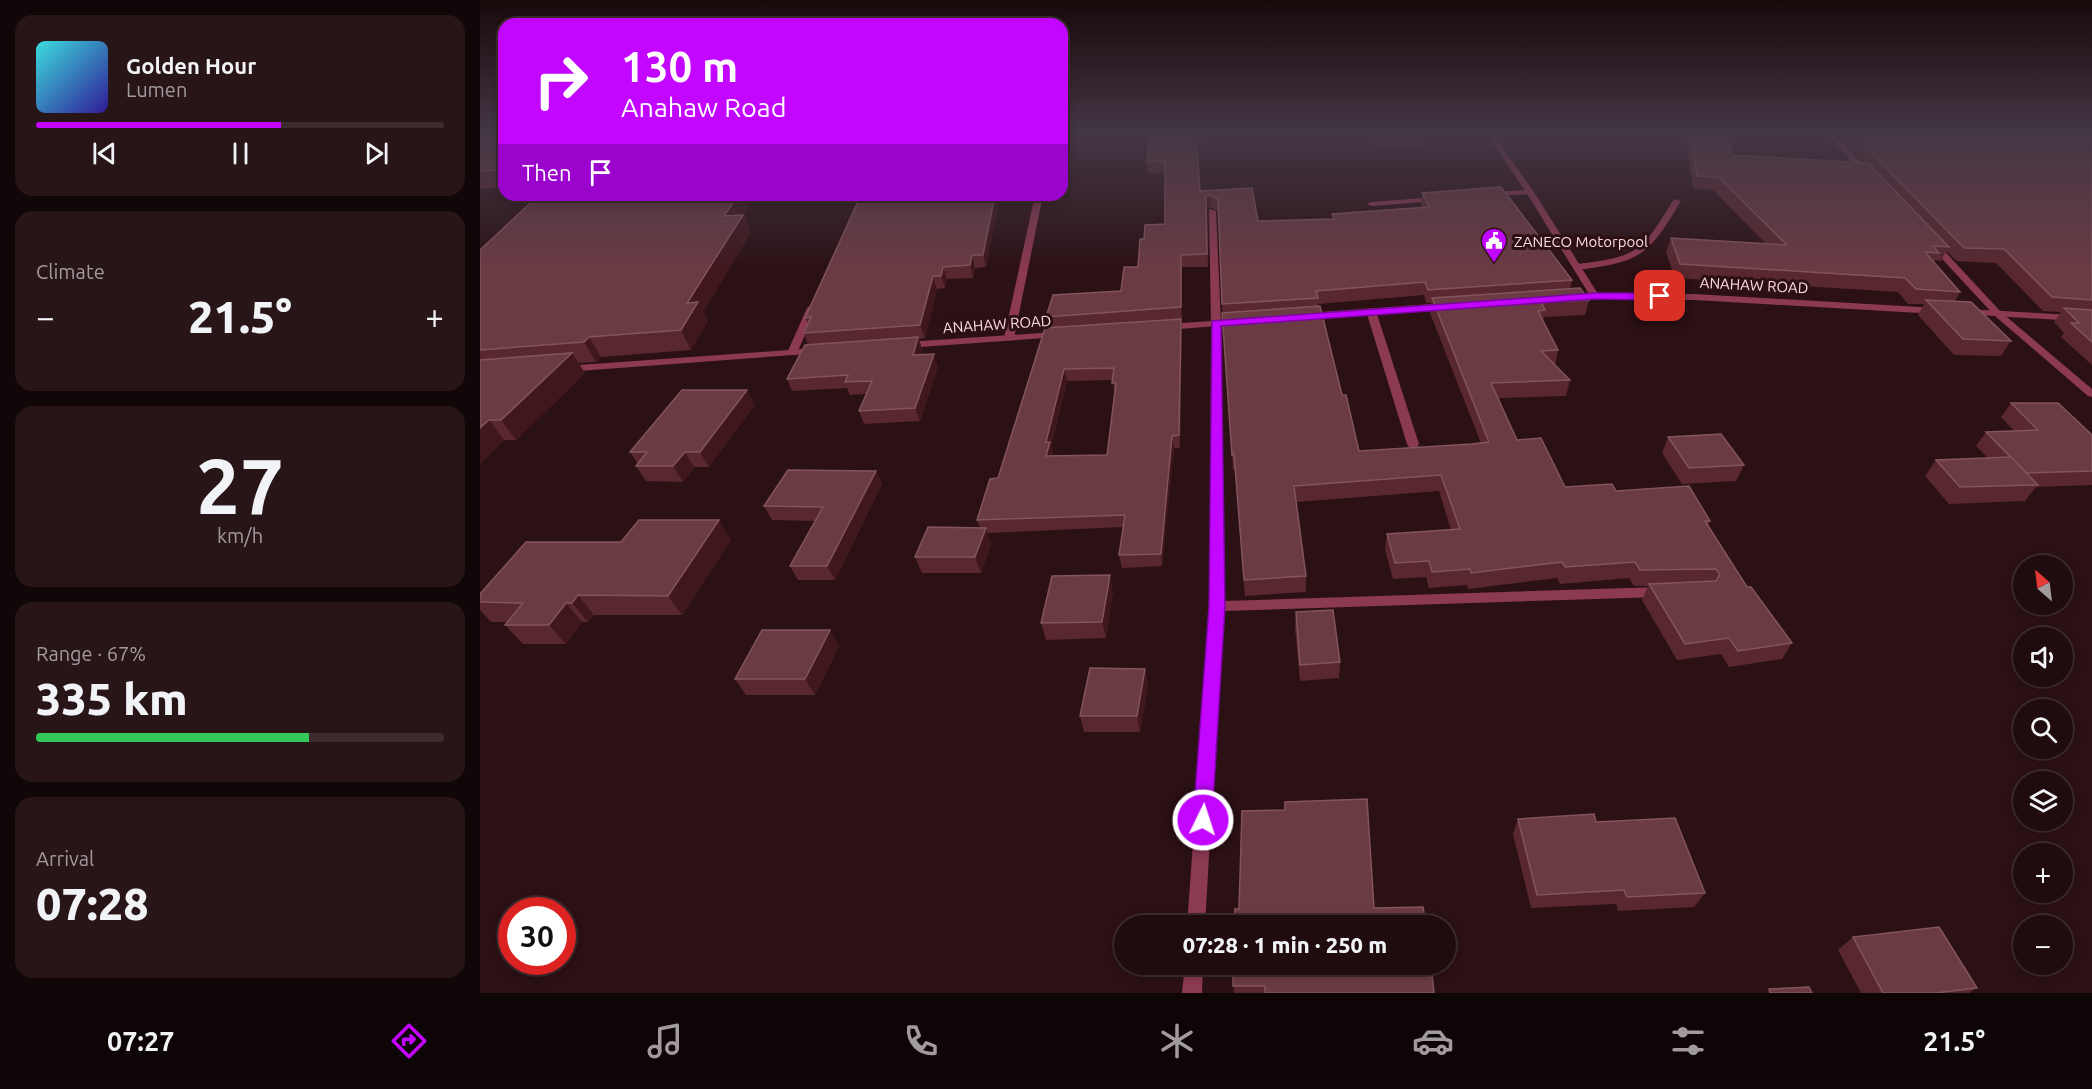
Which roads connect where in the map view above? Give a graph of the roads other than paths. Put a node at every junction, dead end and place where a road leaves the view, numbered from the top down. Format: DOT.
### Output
graph roads {
  1 [pos="1522,180"];
  2 [pos="1874,180"];
  3 [pos="1876,183"];
  4 [pos="1530,192"];
  5 [pos="1484,195"];
  6 [pos="1450,198"];
  7 [pos="1038,201"];
  8 [pos="1677,201"];
  9 [pos="1371,204"];
  10 [pos="1212,211"];
  11 [pos="1925,236"];
  12 [pos="1577,267"];
  13 [pos="1595,296"];
  14 [pos="1560,298"];
  15 [pos="816,300"];
  16 [pos="1454,305"];
  17 [pos="1371,311"];
  18 [pos="1998,314"];
  19 [pos="1299,317"];
  20 [pos="2092,319"];
  21 [pos="1251,321"];
  22 [pos="1216,323"];
  23 [pos="1158,327"];
  24 [pos="1067,334"];
  25 [pos="1010,338"];
  26 [pos="895,346"];
  27 [pos="826,351"];
  28 [pos="792,353"];
  29 [pos="550,370"];
  30 [pos="2092,394"];
  31 [pos="1413,444"];
  32 [pos="1679,591"];
  33 [pos="1217,606"];
  34 [pos="1197,915"];
  35 [pos="1193,975"];
  36 [pos="1192,993"];
  1 -- 4 [label="street"];
  2 -- 3 [label="street"];
  4 -- 5 [label="street"];
  4 -- 12 [label="street"];
  6 -- 9 [label="street"];
  7 -- 25 [label="street"];
  8 -- 12 [label="street"];
  10 -- 22 [label="street"];
  11 -- 18 [label="street"];
  12 -- 13 [label="street"];
  13 -- 14 [label="street, ANAHAW ROAD"];
  13 -- 18 [label="street, ANAHAW ROAD"];
  15 -- 28 [label="street"];
  16 -- 17 [label="street"];
  17 -- 19 [label="street"];
  17 -- 31 [label="street"];
  18 -- 20 [label="street, ANAHAW ROAD"];
  18 -- 30 [label="street"];
  21 -- 22 [label="street"];
  22 -- 23 [label="street"];
  22 -- 33 [label="street"];
  24 -- 25 [label="street, ANAHAW ROAD"];
  25 -- 26 [label="street, ANAHAW ROAD"];
  27 -- 28 [label="street"];
  28 -- 29 [label="street"];
  32 -- 33 [label="street"];
  33 -- 34 [label="street"];
  35 -- 36 [label="street"];
}
